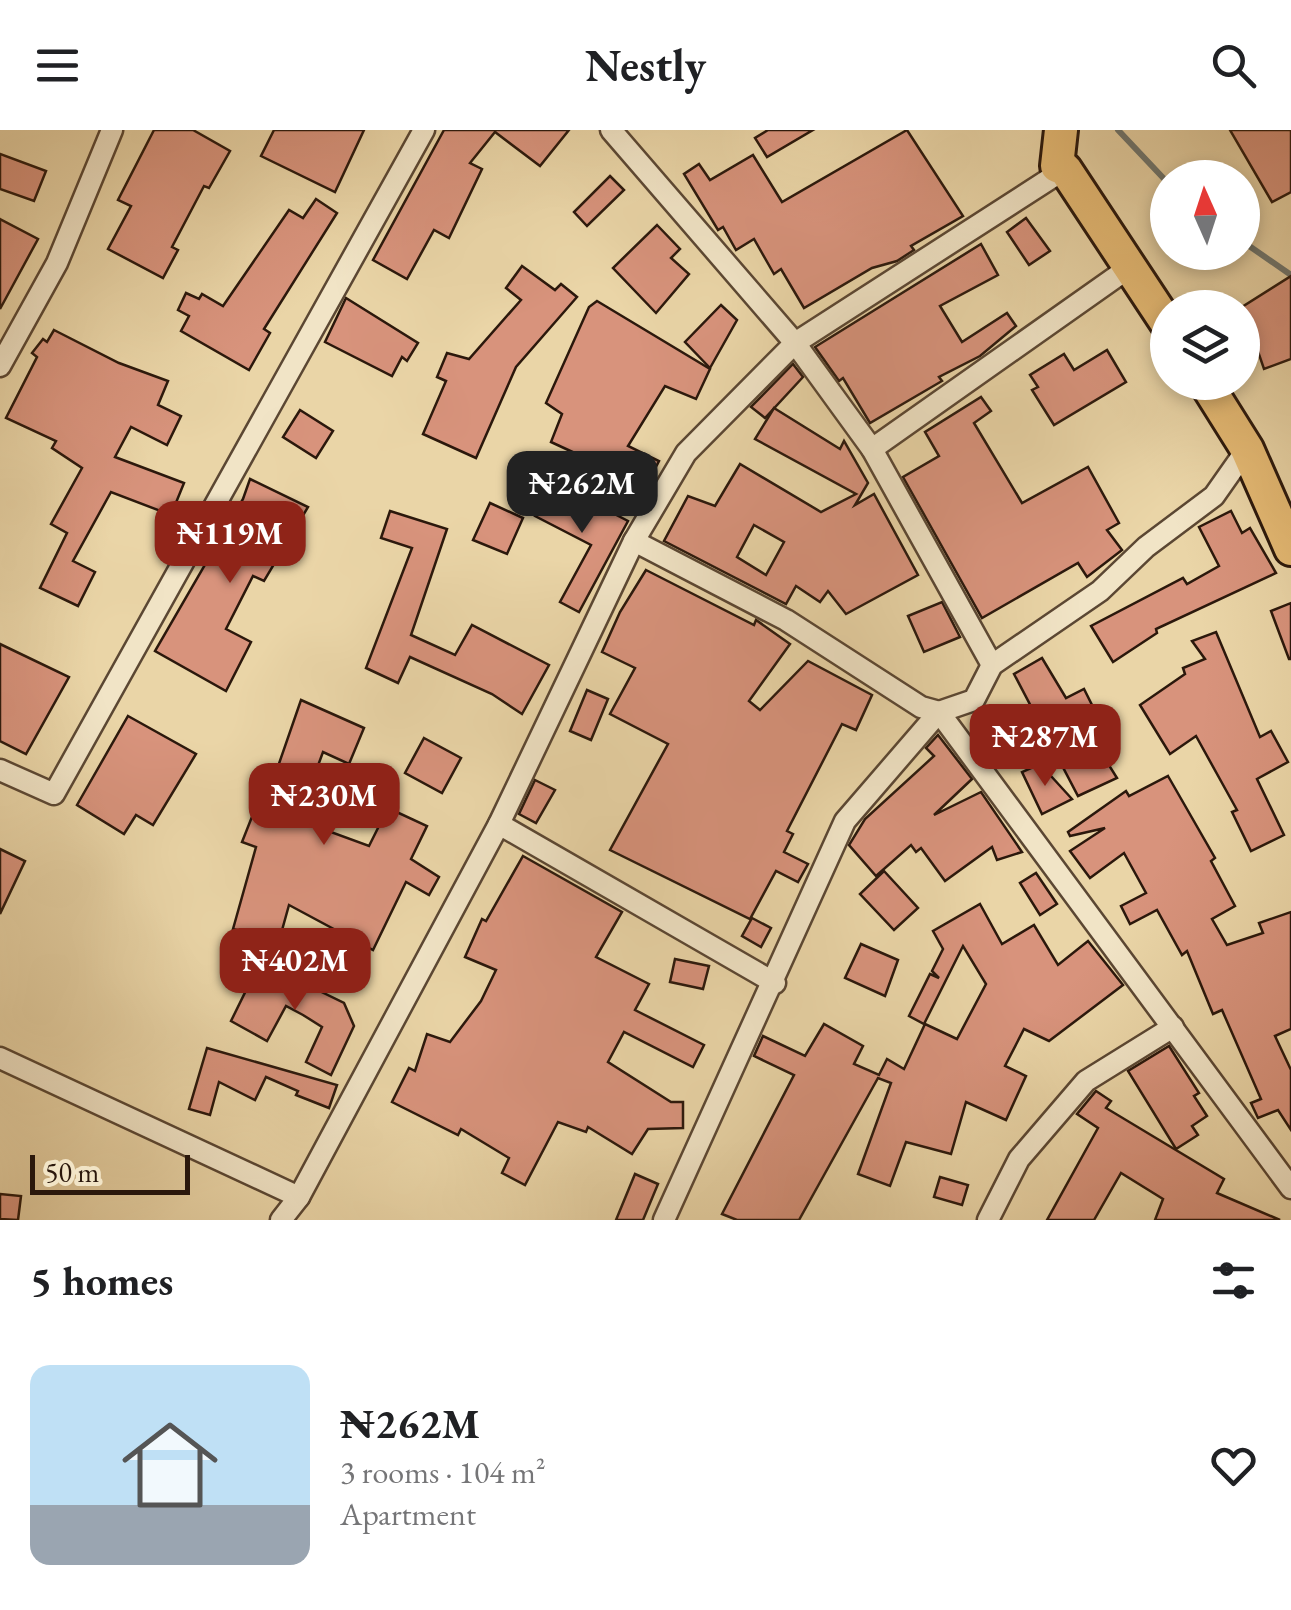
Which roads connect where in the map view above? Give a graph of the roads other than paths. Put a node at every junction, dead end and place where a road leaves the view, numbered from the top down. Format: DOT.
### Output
graph roads {
  1 [pos="112,130"];
  2 [pos="424,130"];
  3 [pos="611,130"];
  4 [pos="1061,130"];
  5 [pos="1061,167"];
  6 [pos="1130,267"];
  7 [pos="1150,298"];
  8 [pos="794,344"];
  9 [pos="0,366"];
  10 [pos="1216,400"];
  11 [pos="872,449"];
  12 [pos="1246,449"];
  13 [pos="634,540"];
  14 [pos="1291,550"];
  15 [pos="992,664"];
  16 [pos="940,712"];
  17 [pos="0,770"];
  18 [pos="499,824"];
  19 [pos="775,983"];
  20 [pos="1173,1028"];
  21 [pos="0,1058"];
  22 [pos="1291,1188"];
  23 [pos="299,1197"];
  24 [pos="280,1220"];
  25 [pos="664,1220"];
  26 [pos="988,1220"];
  1 -- 9 [label="street"];
  2 -- 17 [label="street"];
  3 -- 8 [label="street"];
  4 -- 5 [label="main road"];
  5 -- 6 [label="main road"];
  5 -- 8 [label="street"];
  6 -- 7 [label="main road"];
  6 -- 11 [label="street"];
  8 -- 11 [label="street"];
  8 -- 13 [label="street"];
  10 -- 12 [label="main road"];
  11 -- 15 [label="street"];
  12 -- 14 [label="main road"];
  12 -- 15 [label="street"];
  13 -- 16 [label="street"];
  13 -- 18 [label="street"];
  15 -- 16 [label="street"];
  16 -- 19 [label="street"];
  16 -- 20 [label="street"];
  18 -- 19 [label="street"];
  18 -- 23 [label="street"];
  19 -- 25 [label="street"];
  20 -- 22 [label="street"];
  20 -- 26 [label="street"];
  21 -- 23 [label="street"];
  23 -- 24 [label="street"];
}
